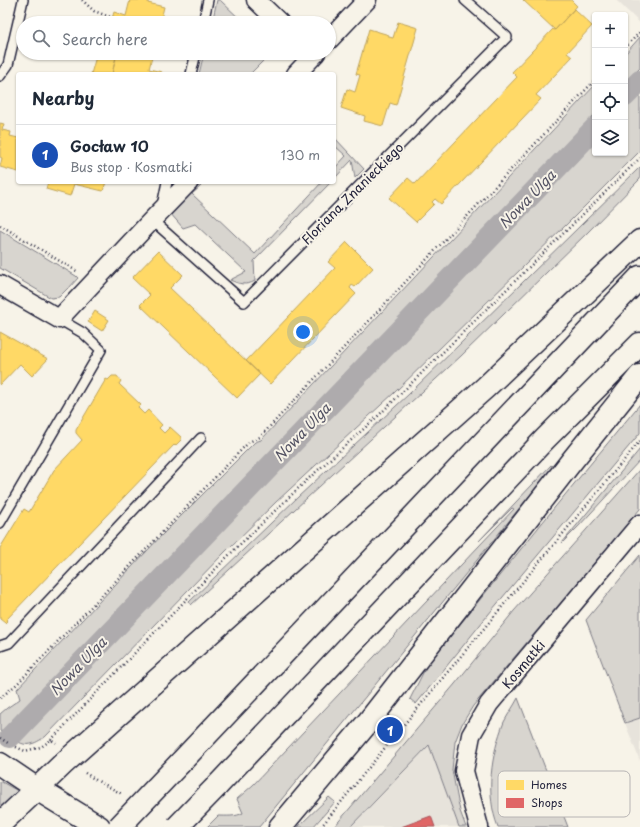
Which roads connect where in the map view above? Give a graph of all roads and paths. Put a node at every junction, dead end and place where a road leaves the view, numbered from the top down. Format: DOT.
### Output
graph roads {
  1 [pos="23,0"];
  2 [pos="82,0"];
  3 [pos="208,0"];
  4 [pos="256,0"];
  5 [pos="367,0"];
  6 [pos="465,0"];
  7 [pos="19,16"];
  8 [pos="108,16"];
  9 [pos="204,16"];
  10 [pos="273,16"];
  11 [pos="16,30"];
  12 [pos="640,32"];
  13 [pos="336,33"];
  14 [pos="628,45"];
  15 [pos="194,60"];
  16 [pos="309,60"];
  17 [pos="191,72"];
  18 [pos="298,72"];
  19 [pos="0,76"];
  20 [pos="592,83"];
  21 [pos="640,158"];
  22 [pos="166,184"];
  23 [pos="187,184"];
  24 [pos="157,214"];
  25 [pos="0,225"];
  26 [pos="640,242"];
  27 [pos="84,275"];
  28 [pos="640,277"];
  29 [pos="0,286"];
  30 [pos="59,319"];
  31 [pos="640,344"];
  32 [pos="640,376"];
  33 [pos="201,438"];
  34 [pos="640,441"];
  35 [pos="0,523"];
  36 [pos="640,524"];
  37 [pos="0,646"];
  38 [pos="0,698"];
  39 [pos="0,738"];
  40 [pos="51,740"];
  41 [pos="70,758"];
  42 [pos="0,764"];
  43 [pos="37,789"];
  44 [pos="123,795"];
  45 [pos="0,824"];
  46 [pos="99,827"];
  47 [pos="119,827"];
  48 [pos="177,827"];
  49 [pos="280,827"];
  50 [pos="321,827"];
  51 [pos="479,827"];
  1 -- 7 [label="lane"];
  2 -- 8 [label="path"];
  3 -- 9 [label="lane"];
  4 -- 10 [label="street"];
  5 -- 13 [label="street"];
  6 -- 24 [label="lane, Floriana Znanieckiego"];
  11 -- 19 [label="lane"];
  12 -- 14 [label="path"];
  15 -- 17 [label="lane"];
  16 -- 18 [label="street"];
  20 -- 38 [label="path"];
  21 -- 40 [label="path"];
  22 -- 24 [label="lane"];
  23 -- 24 [label="street"];
  24 -- 30 [label="street"];
  25 -- 27 [label="path"];
  26 -- 41 [label="main road"];
  28 -- 47 [label="main road, bridge"];
  29 -- 30 [label="street"];
  30 -- 35 [label="lane"];
  31 -- 48 [label="main road, bridge"];
  32 -- 49 [label="main road"];
  33 -- 37 [label="lane"];
  34 -- 50 [label="path"];
  36 -- 51 [label="street, Kosmatki"];
  39 -- 40 [label="path"];
  40 -- 41 [label="path"];
  41 -- 43 [label="main road"];
  41 -- 44 [label="path"];
  42 -- 43 [label="main road"];
  43 -- 45 [label="main road"];
  43 -- 46 [label="main road"];
}
